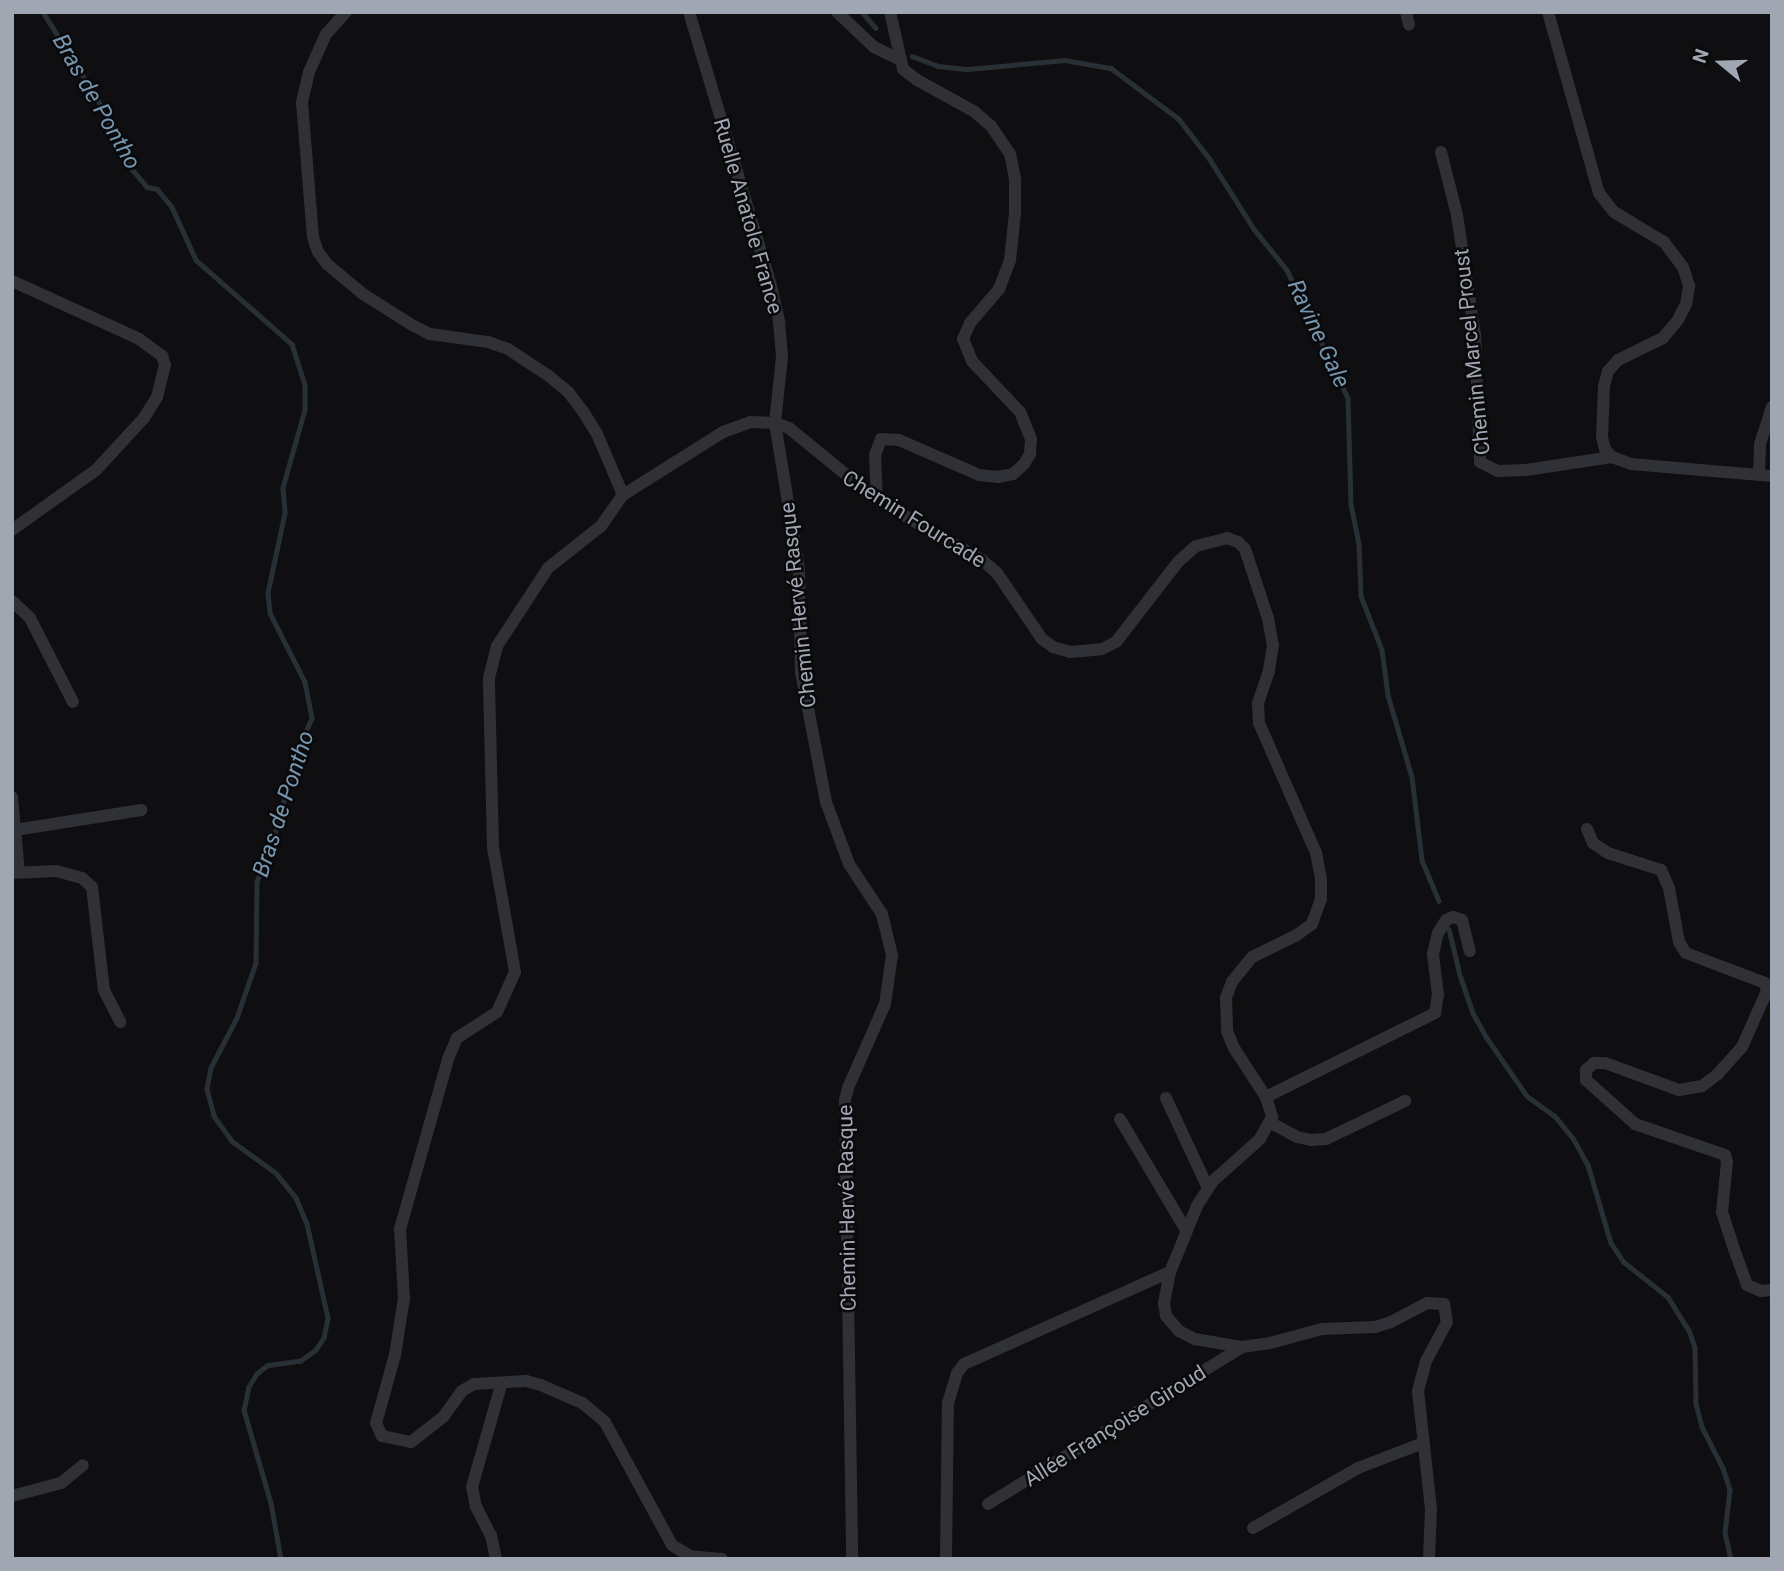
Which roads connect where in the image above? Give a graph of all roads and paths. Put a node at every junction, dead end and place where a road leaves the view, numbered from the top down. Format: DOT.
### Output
graph roads {
  1 [pos="346,12"];
  2 [pos="689,12"];
  3 [pos="837,12"];
  4 [pos="890,12"];
  5 [pos="1548,12"];
  6 [pos="899,59"];
  7 [pos="1441,152"];
  8 [pos="12,281"];
  9 [pos="1772,407"];
  10 [pos="775,424"];
  11 [pos="1612,457"];
  12 [pos="1765,475"];
  13 [pos="623,495"];
  14 [pos="877,500"];
  15 [pos="12,530"];
  16 [pos="12,601"];
  17 [pos="73,702"];
  18 [pos="12,797"];
  19 [pos="141,810"];
  20 [pos="1587,829"];
  21 [pos="15,830"];
  22 [pos="16,872"];
  23 [pos="1470,951"];
  24 [pos="120,1022"];
  25 [pos="1266,1097"];
  26 [pos="1166,1098"];
  27 [pos="1405,1101"];
  28 [pos="1120,1119"];
  29 [pos="1271,1123"];
  30 [pos="1208,1188"];
  31 [pos="1186,1230"];
  32 [pos="1170,1272"];
  33 [pos="1772,1290"];
  34 [pos="1242,1347"];
  35 [pos="501,1385"];
  36 [pos="1423,1443"];
  37 [pos="83,1465"];
  38 [pos="12,1496"];
  39 [pos="988,1504"];
  40 [pos="1252,1528"];
  41 [pos="496,1559"];
  42 [pos="722,1559"];
  43 [pos="852,1559"];
  44 [pos="946,1559"];
  45 [pos="1429,1559"];
  1 -- 13 [label="street"];
  2 -- 10 [label="street, Ruelle Anatole France"];
  3 -- 6 [label="street"];
  4 -- 6 [label="street"];
  5 -- 11 [label="street"];
  6 -- 14 [label="street"];
  7 -- 11 [label="street, Chemin Marcel Proust"];
  8 -- 15 [label="street"];
  9 -- 12 [label="street"];
  10 -- 13 [label="street, Chemin Fourcade"];
  10 -- 14 [label="street, Chemin Fourcade"];
  10 -- 43 [label="street, Chemin Hervé Rasque"];
  11 -- 12 [label="street, Chemin Marcel Proust"];
  13 -- 35 [label="street"];
  14 -- 25 [label="street, Chemin Fourcade"];
  16 -- 17 [label="street"];
  18 -- 21 [label="street"];
  19 -- 21 [label="street"];
  20 -- 33 [label="street"];
  21 -- 22 [label="street"];
  22 -- 24 [label="street"];
  23 -- 25 [label="street"];
  25 -- 29 [label="street, Chemin Fourcade"];
  26 -- 30 [label="street"];
  27 -- 29 [label="street"];
  28 -- 31 [label="street"];
  29 -- 30 [label="street"];
  30 -- 31 [label="street"];
  31 -- 32 [label="street"];
  32 -- 34 [label="street"];
  32 -- 44 [label="street"];
  34 -- 36 [label="street"];
  34 -- 39 [label="street, Allée Françoise Giroud"];
  35 -- 41 [label="street"];
  35 -- 42 [label="street"];
  36 -- 40 [label="street"];
  36 -- 45 [label="street"];
  37 -- 38 [label="street"];
}
